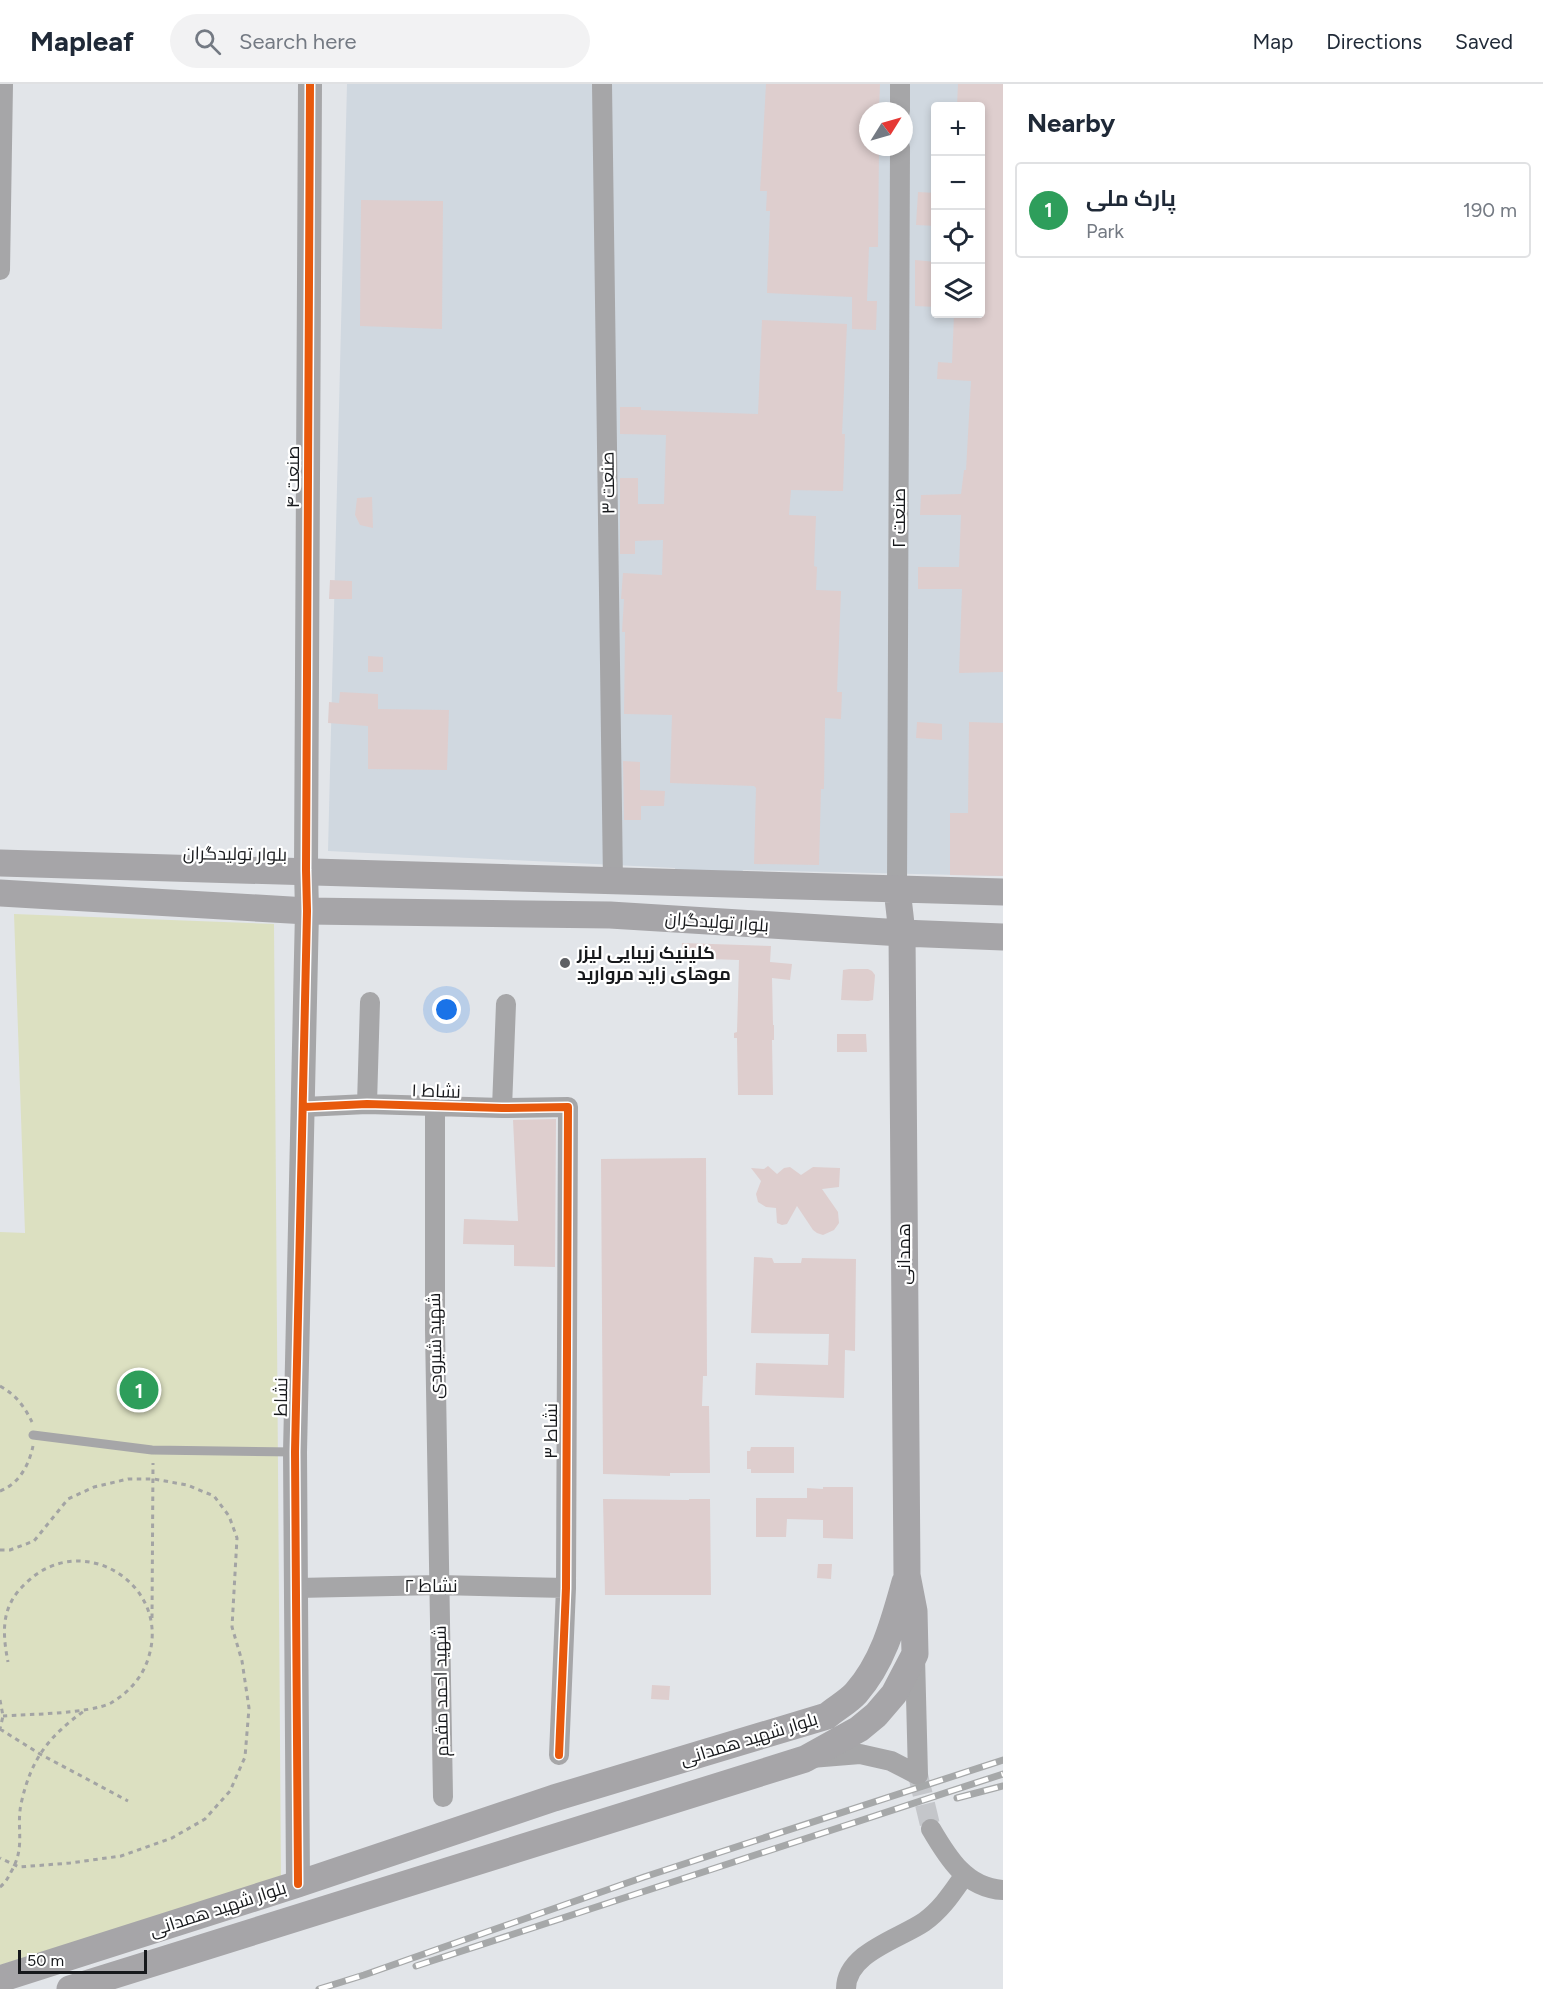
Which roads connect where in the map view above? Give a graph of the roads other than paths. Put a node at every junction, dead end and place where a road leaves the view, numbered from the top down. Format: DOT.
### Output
graph roads {
  1 [pos="3,84"];
  2 [pos="310,84"];
  3 [pos="602,84"];
  4 [pos="900,84"];
  5 [pos="900,102"];
  6 [pos="900,156"];
  7 [pos="0,270"];
  8 [pos="0,863"];
  9 [pos="306,870"];
  10 [pos="614,882"];
  11 [pos="897,889"];
  12 [pos="1003,892"];
  13 [pos="0,893"];
  14 [pos="308,911"];
  15 [pos="610,915"];
  16 [pos="902,933"];
  17 [pos="1003,937"];
  18 [pos="370,1002"];
  19 [pos="506,1004"];
  20 [pos="367,1104"];
  21 [pos="435,1106"];
  22 [pos="304,1107"];
  23 [pos="568,1107"];
  24 [pos="502,1108"];
  25 [pos="33,1435"];
  26 [pos="295,1452"];
  27 [pos="907,1575"];
  28 [pos="439,1585"];
  29 [pos="297,1588"];
  30 [pos="566,1588"];
  31 [pos="915,1654"];
  32 [pos="559,1755"];
  33 [pos="806,1759"];
  34 [pos="603,1784"];
  35 [pos="443,1797"];
  36 [pos="613,1818"];
  37 [pos="931,1829"];
  38 [pos="964,1876"];
  39 [pos="298,1884"];
  40 [pos="1003,1890"];
  41 [pos="0,1979"];
  42 [pos="70,1989"];
  43 [pos="846,1989"];
  1 -- 7 [label="street"];
  2 -- 9 [label="street, صنعت ۴"];
  3 -- 10 [label="street, صنعت ۳"];
  4 -- 5 [label="street"];
  6 -- 11 [label="street, صنعت ۲"];
  8 -- 9 [label="main road, بلوار تولیدگران"];
  9 -- 10 [label="main road, بلوار تولیدگران"];
  9 -- 14 [label="street, صنعت ۴"];
  10 -- 11 [label="main road, بلوار تولیدگران"];
  10 -- 15 [label="street"];
  11 -- 12 [label="main road, بلوار تولیدگران"];
  11 -- 16 [label="main road, همدانی"];
  13 -- 14 [label="main road, بلوار تولیدگران"];
  14 -- 15 [label="main road, بلوار تولیدگران"];
  14 -- 22 [label="street, نشاط"];
  15 -- 16 [label="main road, بلوار تولیدگران"];
  16 -- 17 [label="main road, بلوار تولیدگران"];
  16 -- 27 [label="main road, همدانی"];
  18 -- 20 [label="street"];
  19 -- 24 [label="street"];
  20 -- 21 [label="street, نشاط ۱"];
  20 -- 22 [label="street, نشاط ۱"];
  21 -- 24 [label="street, نشاط ۱"];
  21 -- 28 [label="street, شهید شیرودی"];
  22 -- 26 [label="street, نشاط"];
  23 -- 24 [label="street, نشاط ۱"];
  23 -- 30 [label="street, نشاط ۳"];
  25 -- 26 [label="lane"];
  26 -- 29 [label="street, نشاط"];
  27 -- 31 [label="main road, بلوار شهید همدانی"];
  27 -- 34 [label="main road, بلوار شهید همدانی"];
  28 -- 29 [label="street, نشاط ۲"];
  28 -- 30 [label="street, نشاط ۲"];
  28 -- 35 [label="street, شهید احمد مقدم"];
  29 -- 39 [label="street, نشاط"];
  30 -- 32 [label="street, نشاط ۳"];
  31 -- 33 [label="main road, بلوار شهید همدانی"];
  31 -- 33 [label="street"];
  33 -- 36 [label="main road, بلوار شهید همدانی"];
  34 -- 36 [label="main road"];
  34 -- 39 [label="main road, بلوار شهید همدانی"];
  36 -- 42 [label="main road, بلوار شهید همدانی"];
  37 -- 38 [label="street"];
  38 -- 40 [label="street"];
  38 -- 43 [label="street"];
  39 -- 41 [label="main road, بلوار شهید همدانی"];
}
